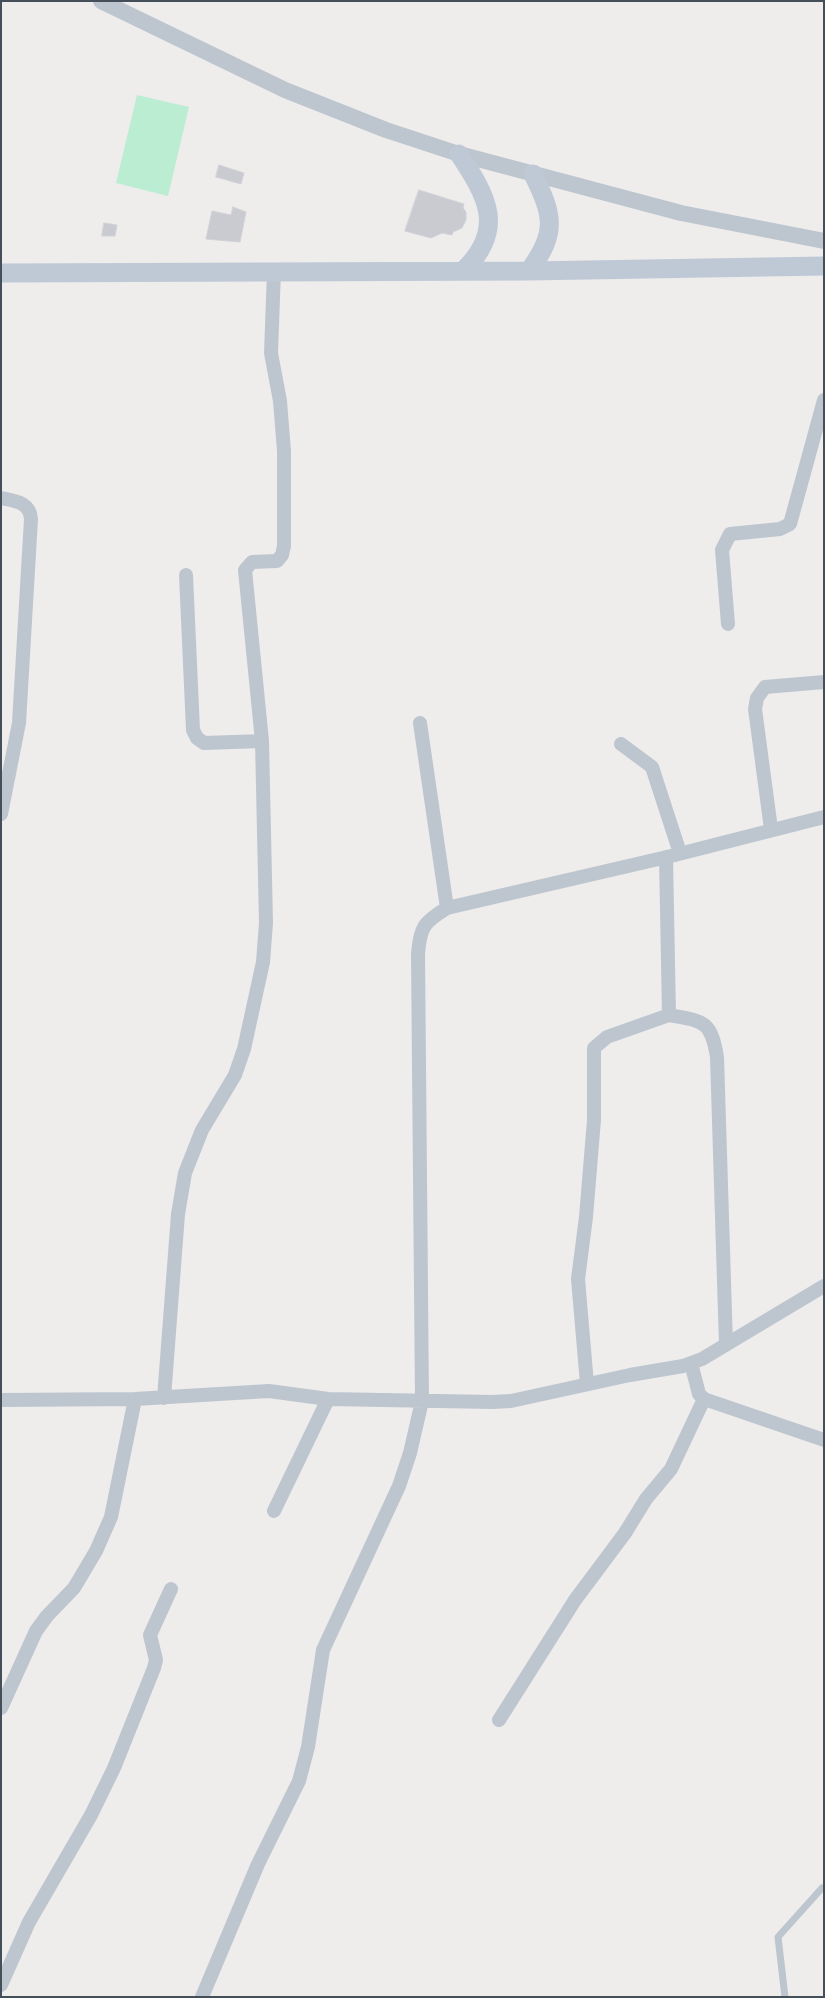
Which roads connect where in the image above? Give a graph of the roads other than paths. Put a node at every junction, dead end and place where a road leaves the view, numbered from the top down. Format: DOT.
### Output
graph roads {
  1 [pos="101,1"];
  2 [pos="459,154"];
  3 [pos="533,174"];
  4 [pos="824,241"];
  5 [pos="824,266"];
  6 [pos="464,270"];
  7 [pos="274,271"];
  8 [pos="529,272"];
  9 [pos="1,274"];
  10 [pos="824,400"];
  11 [pos="1,498"];
  12 [pos="186,575"];
  13 [pos="728,624"];
  14 [pos="824,682"];
  15 [pos="420,724"];
  16 [pos="262,741"];
  17 [pos="621,744"];
  18 [pos="1,814"];
  19 [pos="824,817"];
  20 [pos="771,829"];
  21 [pos="673,855"];
  22 [pos="447,908"];
  23 [pos="669,1015"];
  24 [pos="824,1286"];
  25 [pos="726,1345"];
  26 [pos="691,1363"];
  27 [pos="587,1384"];
  28 [pos="164,1398"];
  29 [pos="136,1399"];
  30 [pos="328,1399"];
  31 [pos="704,1399"];
  32 [pos="1,1400"];
  33 [pos="422,1401"];
  34 [pos="824,1440"];
  35 [pos="274,1511"];
  36 [pos="171,1589"];
  37 [pos="1,1708"];
  38 [pos="499,1720"];
  39 [pos="822,1888"];
  40 [pos="1,1985"];
  41 [pos="202,1997"];
  42 [pos="785,1997"];
  1 -- 2 [label="street"];
  2 -- 3 [label="street"];
  2 -- 6 [label="main road"];
  3 -- 4 [label="street"];
  3 -- 8 [label="main road"];
  5 -- 8 [label="main road"];
  6 -- 7 [label="main road"];
  6 -- 8 [label="main road"];
  7 -- 9 [label="main road"];
  7 -- 16 [label="street"];
  10 -- 13 [label="street"];
  11 -- 18 [label="street"];
  12 -- 16 [label="street"];
  14 -- 20 [label="street"];
  15 -- 22 [label="street"];
  16 -- 28 [label="street"];
  17 -- 21 [label="street"];
  19 -- 20 [label="street"];
  20 -- 21 [label="street"];
  21 -- 22 [label="street"];
  21 -- 23 [label="street"];
  22 -- 33 [label="street"];
  23 -- 25 [label="street"];
  23 -- 27 [label="street"];
  24 -- 25 [label="street"];
  25 -- 26 [label="street"];
  26 -- 27 [label="street"];
  26 -- 31 [label="street"];
  27 -- 33 [label="street"];
  28 -- 29 [label="street"];
  28 -- 30 [label="street"];
  29 -- 32 [label="street"];
  29 -- 37 [label="street"];
  30 -- 33 [label="street"];
  30 -- 35 [label="street"];
  31 -- 34 [label="street"];
  31 -- 38 [label="street"];
  33 -- 41 [label="street"];
  36 -- 40 [label="street"];
  39 -- 42 [label="lane"];
}
